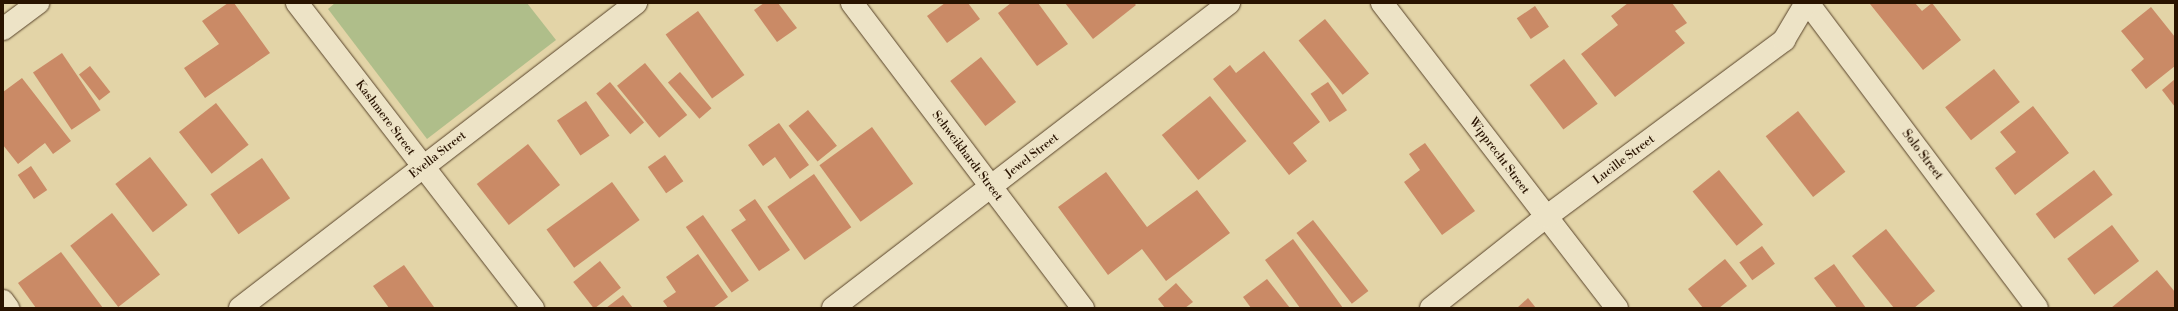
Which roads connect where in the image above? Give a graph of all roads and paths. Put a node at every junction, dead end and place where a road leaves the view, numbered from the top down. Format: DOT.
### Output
graph roads {
  1 [pos="38,3"];
  2 [pos="297,3"];
  3 [pos="636,3"];
  4 [pos="852,3"];
  5 [pos="1229,3"];
  6 [pos="1382,3"];
  7 [pos="1807,3"];
  8 [pos="3,29"];
  9 [pos="422,167"];
  10 [pos="991,187"];
  11 [pos="1546,217"];
  12 [pos="3,301"];
  13 [pos="2034,307"];
  14 [pos="8,308"];
  15 [pos="240,308"];
  16 [pos="534,308"];
  17 [pos="833,308"];
  18 [pos="1083,308"];
  19 [pos="1431,308"];
  20 [pos="1617,308"];
  1 -- 8 [label="street"];
  2 -- 9 [label="street, Kashmere Street"];
  3 -- 9 [label="street, Evella Street"];
  4 -- 10 [label="street, Schweikhardt Street"];
  5 -- 10 [label="street, Jewel Street"];
  6 -- 11 [label="street, Wipprecht Street"];
  7 -- 11 [label="street, Lucille Street"];
  7 -- 13 [label="street, Solo Street"];
  9 -- 15 [label="street, Evella Street"];
  9 -- 16 [label="street, Kashmere Street"];
  10 -- 17 [label="street, Jewel Street"];
  10 -- 18 [label="street, Schweikhardt Street"];
  11 -- 19 [label="street, Lucille Street"];
  11 -- 20 [label="street, Wipprecht Street"];
  12 -- 14 [label="street"];
}
